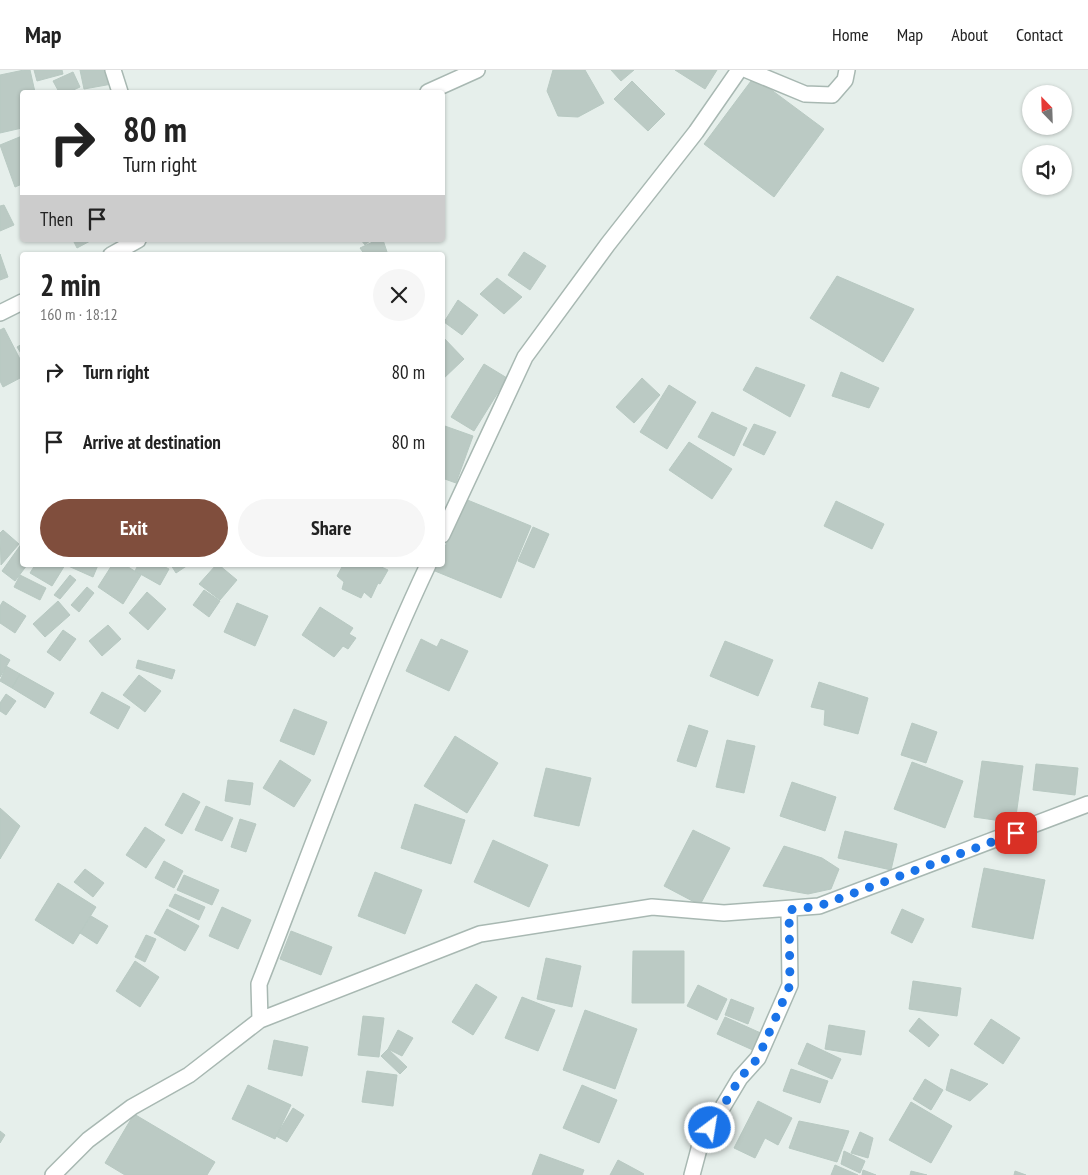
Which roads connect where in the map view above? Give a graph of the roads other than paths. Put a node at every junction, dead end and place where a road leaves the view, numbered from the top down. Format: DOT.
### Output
graph roads {
  1 [pos="113,70"];
  2 [pos="477,70"];
  3 [pos="739,70"];
  4 [pos="747,70"];
  5 [pos="847,70"];
  6 [pos="119,90"];
  7 [pos="432,90"];
  8 [pos="134,242"];
  9 [pos="116,252"];
  10 [pos="20,303"];
  11 [pos="0,313"];
  12 [pos="445,529"];
  13 [pos="427,567"];
  14 [pos="1088,804"];
  15 [pos="789,910"];
  16 [pos="260,1020"];
  17 [pos="53,1175"];
  18 [pos="692,1175"];
  1 -- 6 [label="street"];
  2 -- 7 [label="street"];
  3 -- 12 [label="street"];
  4 -- 5 [label="street"];
  8 -- 9 [label="street"];
  10 -- 11 [label="street"];
  13 -- 16 [label="street"];
  14 -- 15 [label="street"];
  15 -- 16 [label="street"];
  15 -- 18 [label="street"];
  16 -- 17 [label="street"];
}
